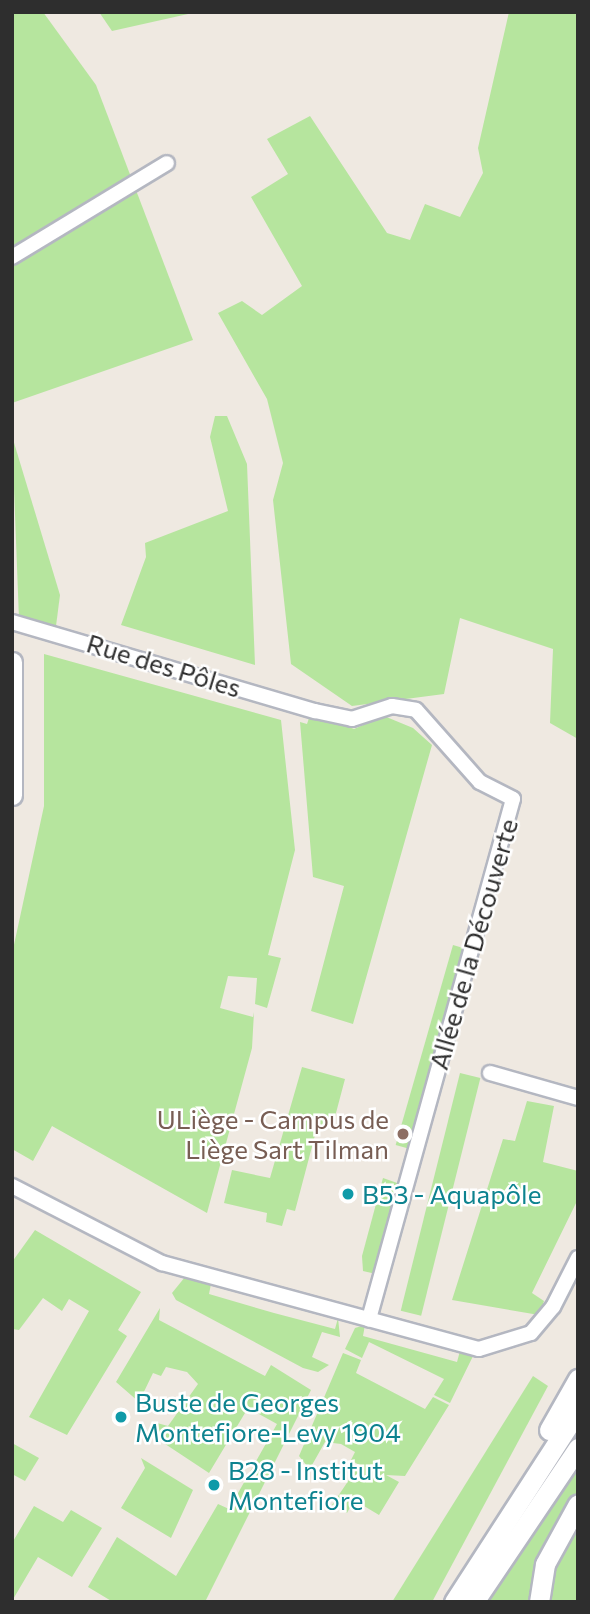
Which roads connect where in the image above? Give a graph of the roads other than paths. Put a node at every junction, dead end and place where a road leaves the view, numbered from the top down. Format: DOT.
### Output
graph roads {
  1 [pos="167,163"];
  2 [pos="12,257"];
  3 [pos="12,622"];
  4 [pos="12,662"];
  5 [pos="315,711"];
  6 [pos="12,796"];
  7 [pos="490,1073"];
  8 [pos="578,1098"];
  9 [pos="12,1186"];
  10 [pos="578,1258"];
  11 [pos="369,1319"];
  12 [pos="578,1379"];
  13 [pos="578,1409"];
  14 [pos="578,1448"];
  15 [pos="578,1504"];
  16 [pos="478,1561"];
  17 [pos="454,1602"];
  18 [pos="474,1602"];
  19 [pos="539,1602"];
  1 -- 2 [label="street"];
  3 -- 5 [label="street, Rue des Pôles"];
  4 -- 6 [label="main road"];
  5 -- 11 [label="street, Allée de la Découverte"];
  7 -- 8 [label="street, Allée de la Découverte"];
  9 -- 11 [label="street"];
  10 -- 11 [label="street"];
  12 -- 16 [label="main road"];
  13 -- 16 [label="main road"];
  14 -- 18 [label="main road"];
  15 -- 19 [label="main road"];
  16 -- 17 [label="main road"];
}
